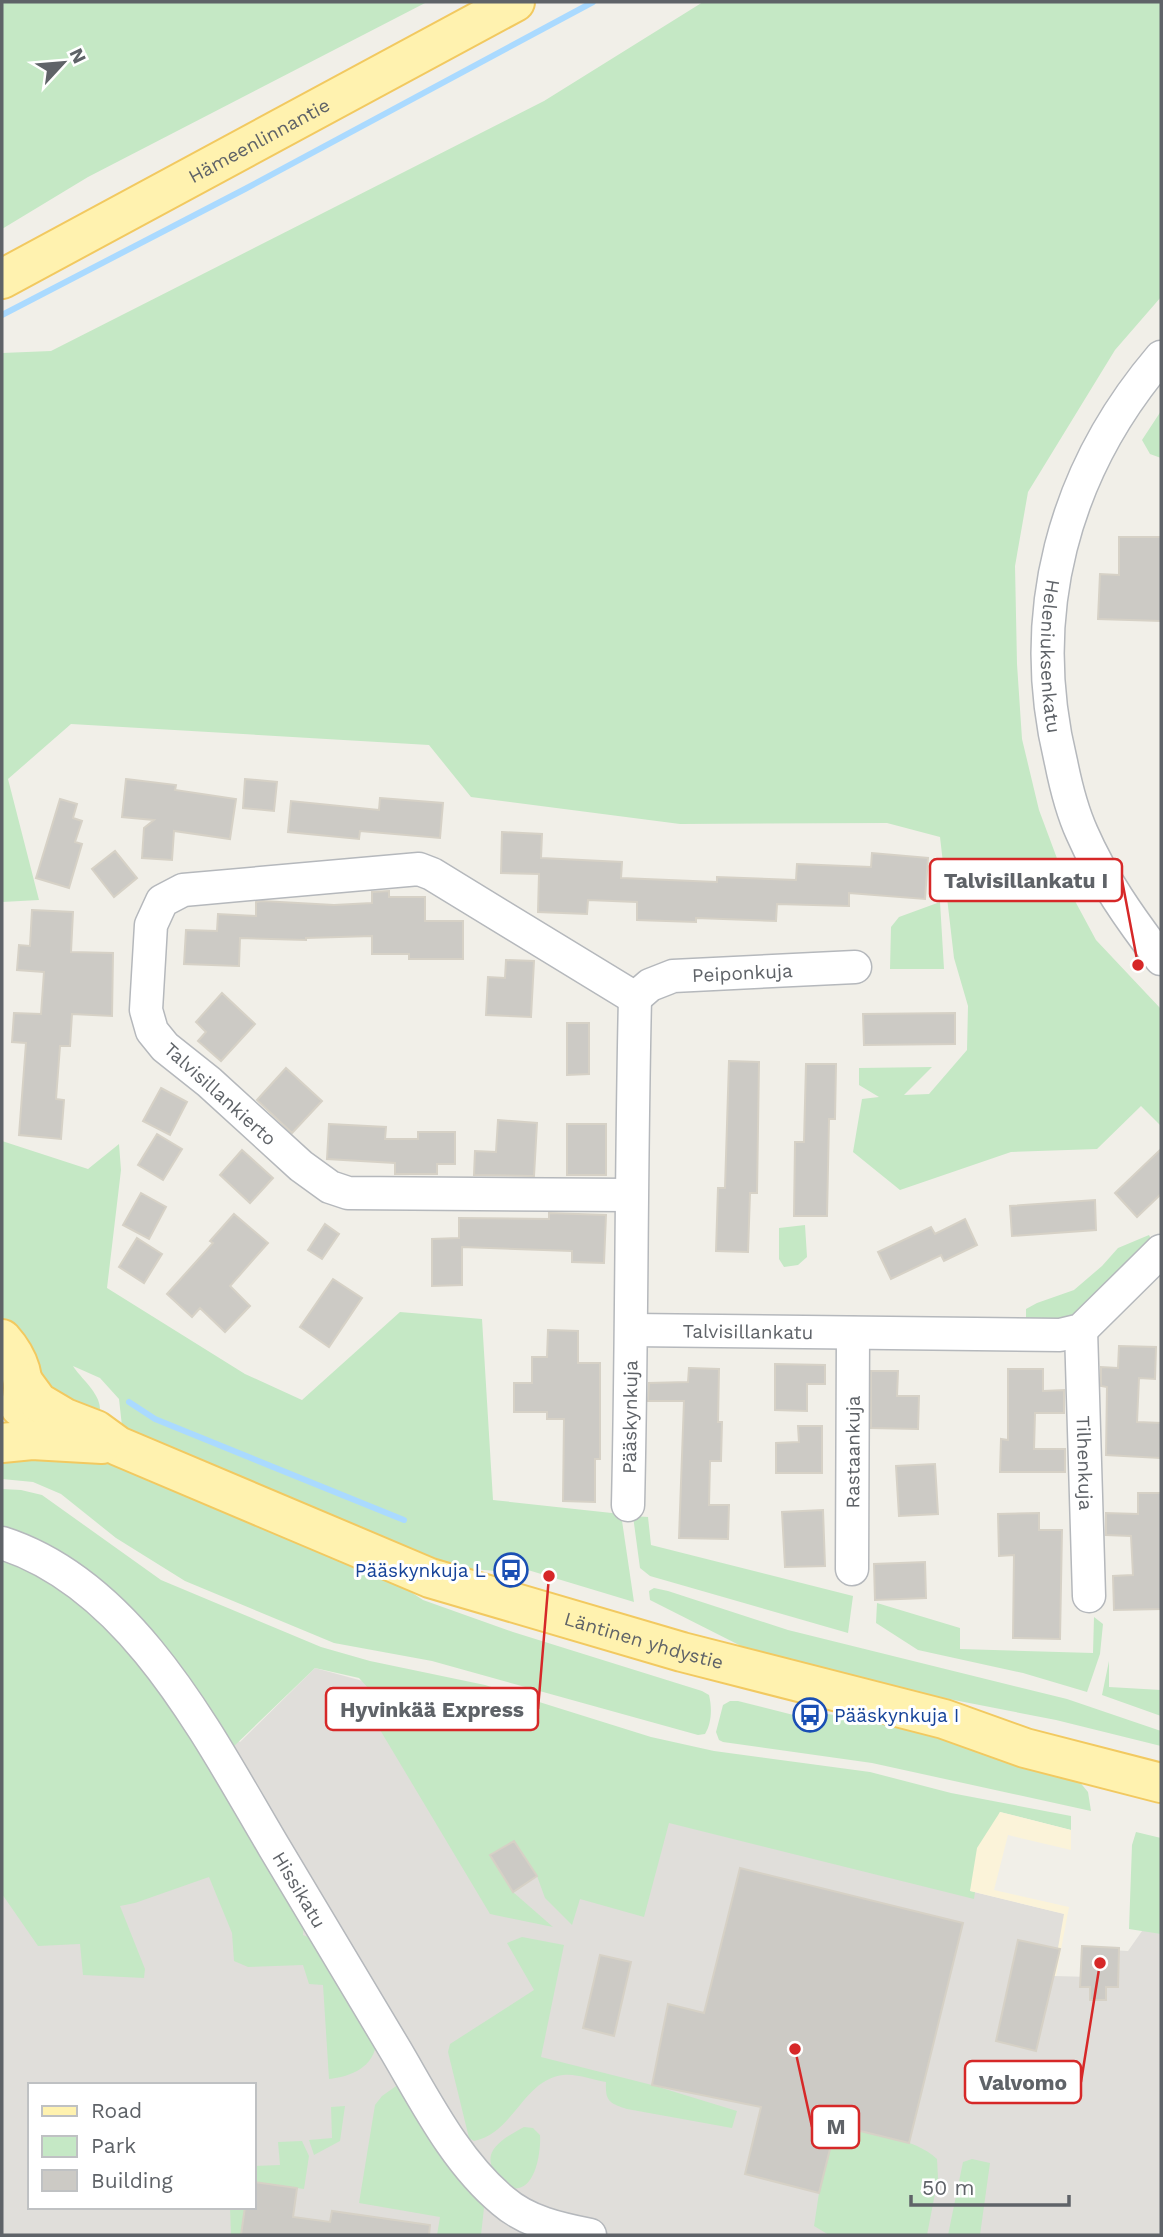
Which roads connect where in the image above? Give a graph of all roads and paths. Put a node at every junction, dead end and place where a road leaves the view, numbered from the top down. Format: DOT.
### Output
graph roads {
  1 [pos="515,2"];
  2 [pos="2,279"];
  3 [pos="1161,357"];
  4 [pos="1161,958"];
  5 [pos="855,967"];
  6 [pos="635,998"];
  7 [pos="630,1195"];
  8 [pos="1161,1251"];
  9 [pos="632,1330"];
  10 [pos="1081,1330"];
  11 [pos="853,1333"];
  12 [pos="2,1339"];
  13 [pos="24,1382"];
  14 [pos="2,1434"];
  15 [pos="2,1443"];
  16 [pos="118,1446"];
  17 [pos="628,1505"];
  18 [pos="2,1543"];
  19 [pos="852,1569"];
  20 [pos="1089,1596"];
  21 [pos="943,1719"];
  22 [pos="1161,1761"];
  23 [pos="1161,1783"];
  24 [pos="590,2235"];
  1 -- 2 [label="main road, Hämeenlinnantie"];
  3 -- 4 [label="street, Heleniuksenkatu"];
  5 -- 6 [label="street, Peiponkuja"];
  6 -- 7 [label="street"];
  6 -- 7 [label="street, Talvisillankierto"];
  7 -- 9 [label="street"];
  8 -- 10 [label="street"];
  9 -- 11 [label="street, Talvisillankatu"];
  9 -- 17 [label="street, Pääskynkuja"];
  10 -- 11 [label="street, Talvisillankatu"];
  10 -- 20 [label="street, Tilhenkuja"];
  11 -- 19 [label="street, Rastaankuja"];
  12 -- 13 [label="main road, Läntinen yhdystie"];
  13 -- 14 [label="main road"];
  13 -- 16 [label="main road, Läntinen yhdystie"];
  15 -- 16 [label="main road, Läntinen yhdystie"];
  16 -- 21 [label="main road, Läntinen yhdystie"];
  18 -- 24 [label="street, Hissikatu"];
  21 -- 22 [label="main road, Läntinen yhdystie"];
  21 -- 23 [label="main road, Läntinen yhdystie"];
}
